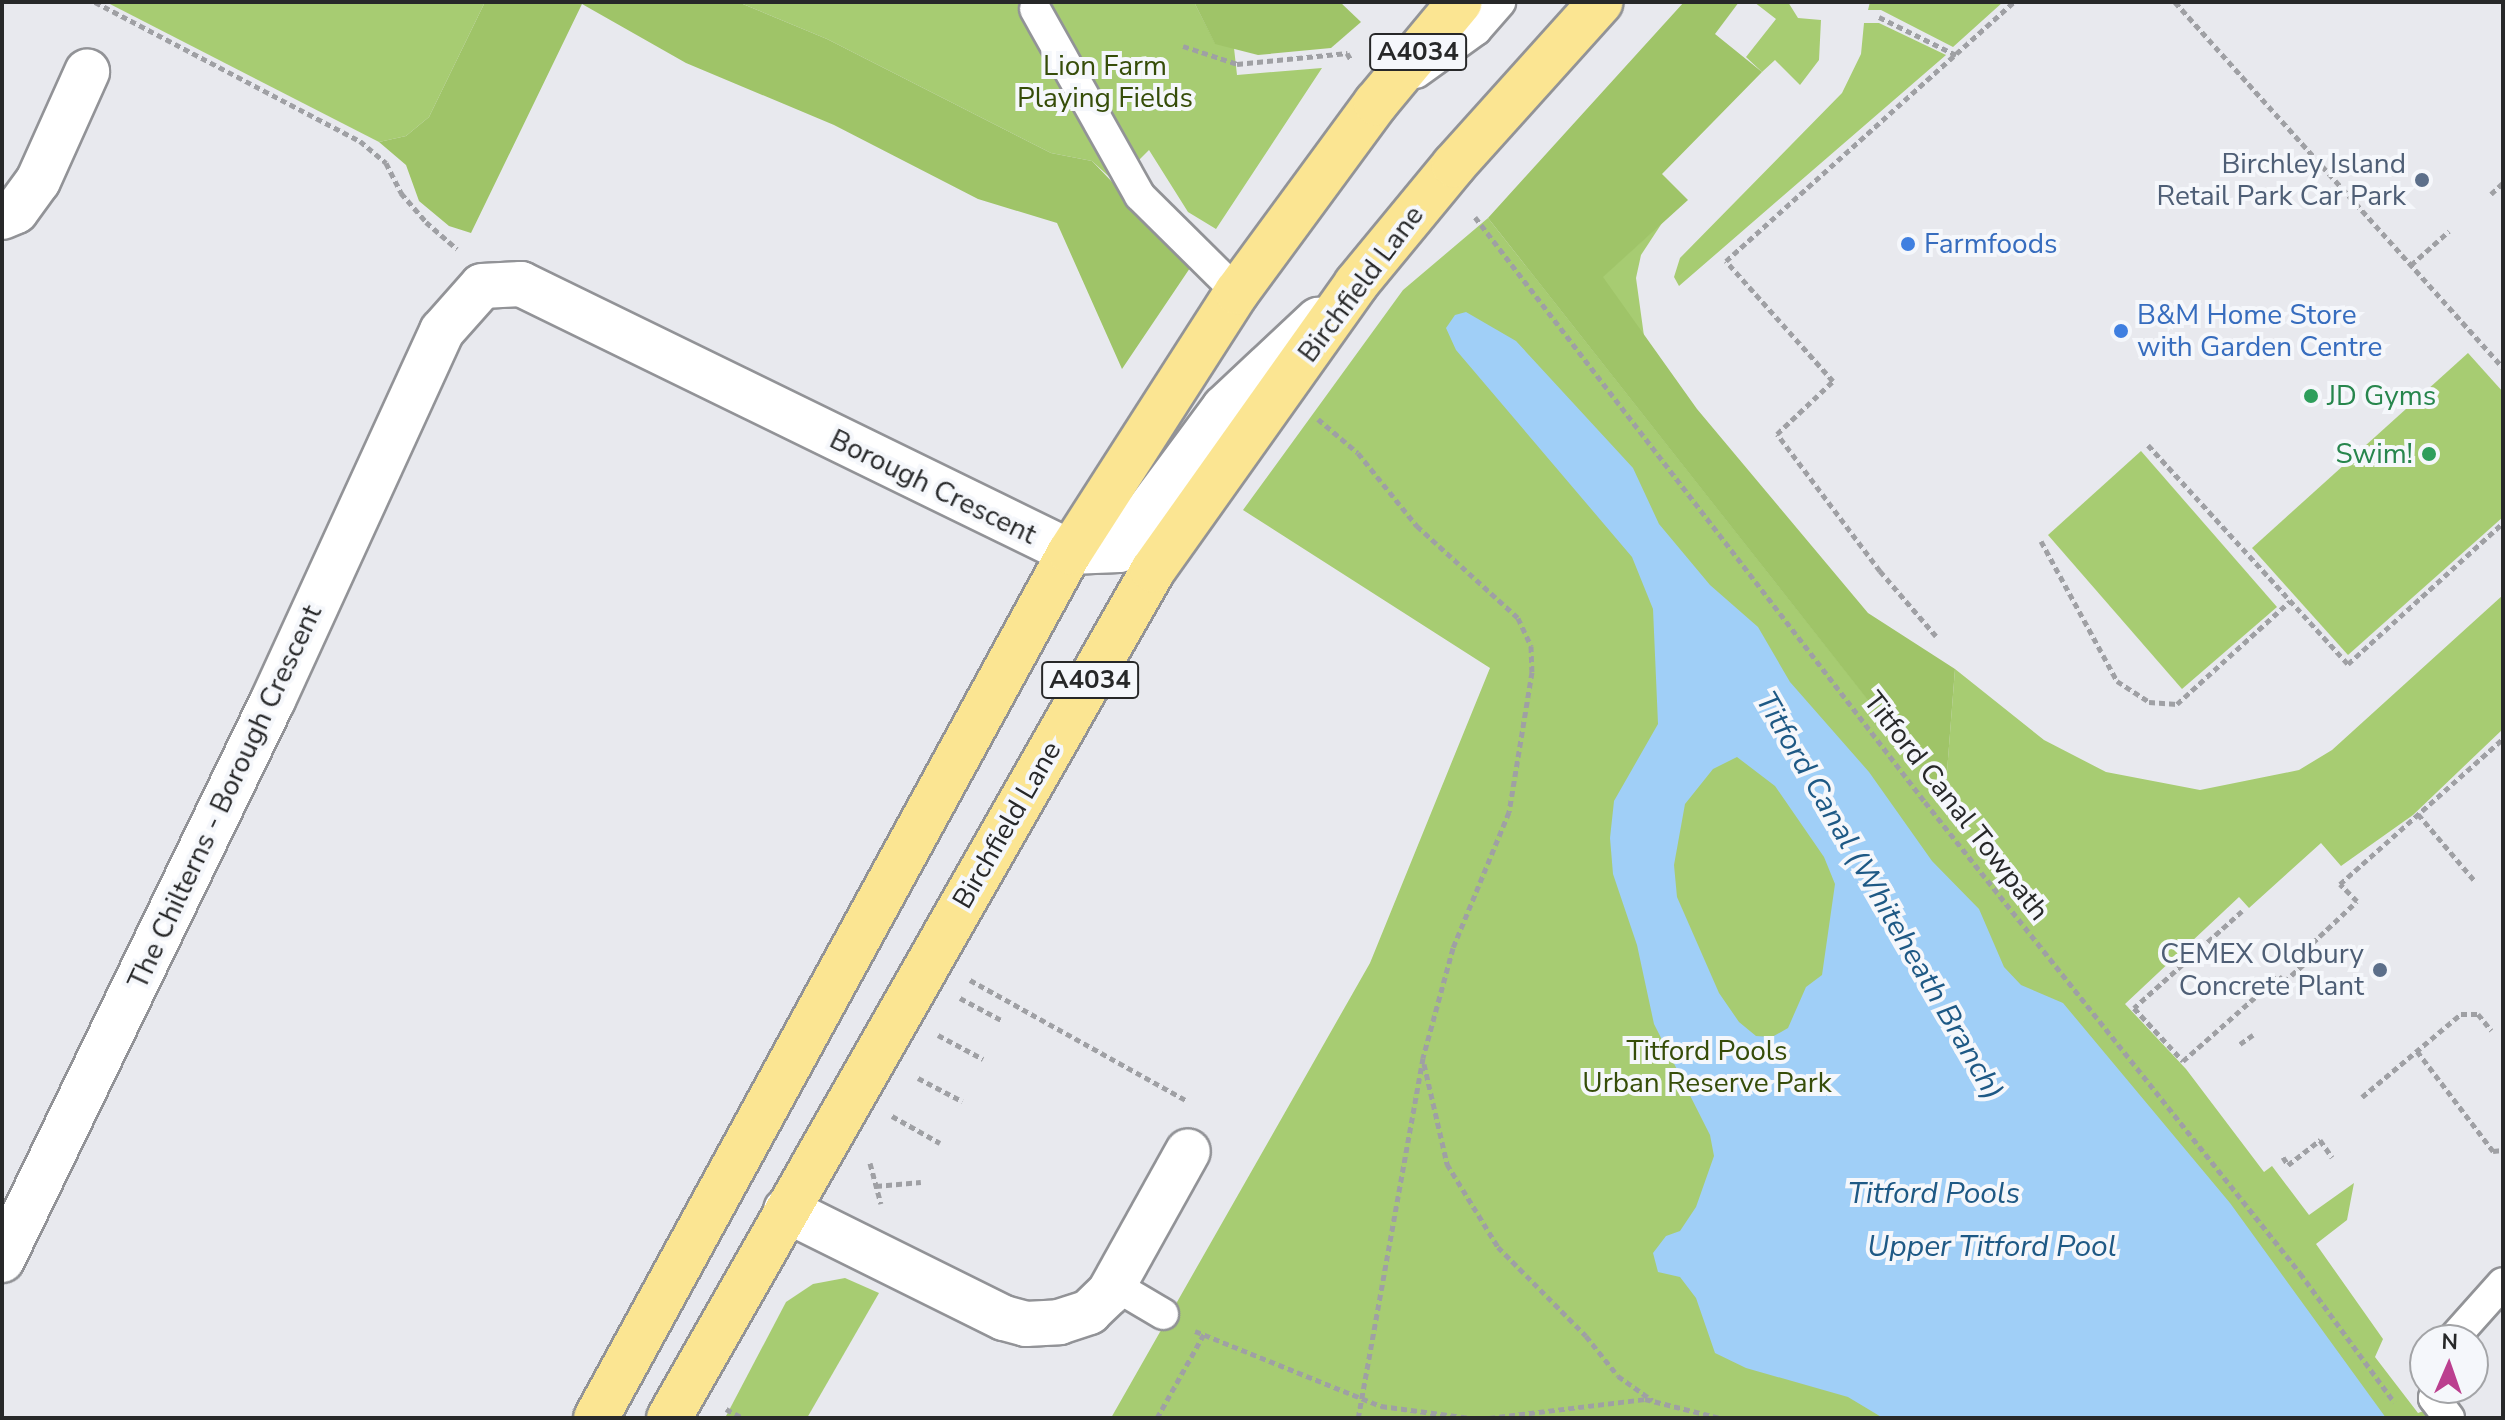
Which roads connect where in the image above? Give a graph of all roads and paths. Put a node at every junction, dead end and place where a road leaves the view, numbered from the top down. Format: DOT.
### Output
graph roads {
  1 [pos="95,2"];
  2 [pos="1460,2"];
  3 [pos="1500,2"];
  4 [pos="1601,2"];
  5 [pos="2014,2"];
  6 [pos="2175,2"];
  7 [pos="1035,9"];
  8 [pos="1879,17"];
  9 [pos="1183,46"];
  10 [pos="1956,55"];
  11 [pos="87,72"];
  12 [pos="1376,103"];
  13 [pos="2503,183"];
  14 [pos="2491,194"];
  15 [pos="2,217"];
  16 [pos="1475,217"];
  17 [pos="2449,231"];
  18 [pos="2411,265"];
  19 [pos="1356,284"];
  20 [pos="482,286"];
  21 [pos="1237,292"];
  22 [pos="2503,367"];
  23 [pos="1305,408"];
  24 [pos="2148,445"];
  25 [pos="2503,523"];
  26 [pos="2041,541"];
  27 [pos="1070,552"];
  28 [pos="2290,601"];
  29 [pos="1936,636"];
  30 [pos="2503,739"];
  31 [pos="2418,814"];
  32 [pos="2474,880"];
  33 [pos="2242,911"];
  34 [pos="964,977"];
  35 [pos="954,994"];
  36 [pos="1003,1021"];
  37 [pos="2491,1030"];
  38 [pos="932,1032"];
  39 [pos="2253,1035"];
  40 [pos="2240,1044"];
  41 [pos="2417,1051"];
  42 [pos="1423,1058"];
  43 [pos="983,1059"];
  44 [pos="909,1073"];
  45 [pos="2362,1097"];
  46 [pos="1186,1100"];
  47 [pos="962,1101"];
  48 [pos="887,1113"];
  49 [pos="940,1143"];
  50 [pos="2503,1150"];
  51 [pos="1188,1151"];
  52 [pos="2283,1157"];
  53 [pos="2332,1157"];
  54 [pos="869,1159"];
  55 [pos="921,1182"];
  56 [pos="876,1186"];
  57 [pos="786,1210"];
  58 [pos="884,1211"];
  59 [pos="2,1260"];
  60 [pos="2503,1283"];
  61 [pos="1114,1285"];
  62 [pos="1163,1314"];
  63 [pos="2466,1324"];
  64 [pos="1204,1334"];
  65 [pos="1363,1398"];
  66 [pos="1652,1400"];
  67 [pos="718,1405"];
  68 [pos="2397,1406"];
  69 [pos="596,1418"];
  70 [pos="669,1418"];
  71 [pos="743,1418"];
  72 [pos="1157,1418"];
  73 [pos="1358,1418"];
  74 [pos="1470,1418"];
  75 [pos="1489,1418"];
  76 [pos="1720,1418"];
  1 -- 20 [label="path"];
  2 -- 12 [label="main road, A4034"];
  3 -- 12 [label="lane"];
  4 -- 19 [label="main road, Birchfield Lane / A4034"];
  5 -- 10 [label="path"];
  6 -- 18 [label="path"];
  7 -- 21 [label="lane"];
  8 -- 10 [label="path"];
  9 -- 12 [label="path"];
  10 -- 29 [label="path"];
  11 -- 15 [label="street"];
  12 -- 21 [label="main road, A4034"];
  13 -- 14 [label="path"];
  16 -- 68 [label="path, Titford Canal Towpath"];
  17 -- 18 [label="path"];
  18 -- 22 [label="path"];
  19 -- 27 [label="street, Borough Crescent"];
  19 -- 57 [label="main road, Birchfield Lane / A4034"];
  20 -- 27 [label="street, Borough Crescent"];
  20 -- 59 [label="street, The Chilterns - Borough Crescent"];
  21 -- 27 [label="main road, A4034"];
  23 -- 42 [label="path"];
  24 -- 28 [label="path"];
  25 -- 28 [label="path"];
  26 -- 28 [label="path"];
  27 -- 69 [label="main road, A4034"];
  30 -- 31 [label="path"];
  31 -- 32 [label="path"];
  31 -- 33 [label="path"];
  34 -- 46 [label="path"];
  35 -- 36 [label="path"];
  37 -- 41 [label="path"];
  38 -- 43 [label="path"];
  39 -- 40 [label="path"];
  41 -- 45 [label="path"];
  41 -- 50 [label="path"];
  42 -- 65 [label="path"];
  42 -- 66 [label="path"];
  44 -- 47 [label="path"];
  48 -- 49 [label="path"];
  51 -- 61 [label="street"];
  52 -- 53 [label="path"];
  54 -- 56 [label="path"];
  55 -- 56 [label="path"];
  56 -- 58 [label="path"];
  57 -- 61 [label="street"];
  57 -- 70 [label="main road, Birchfield Lane / A4034"];
  60 -- 63 [label="lane"];
  61 -- 62 [label="lane"];
  62 -- 64 [label="path"];
  64 -- 65 [label="path"];
  64 -- 72 [label="path"];
  65 -- 73 [label="path"];
  65 -- 74 [label="path"];
  66 -- 75 [label="path"];
  66 -- 76 [label="path"];
  67 -- 71 [label="path"];
}
